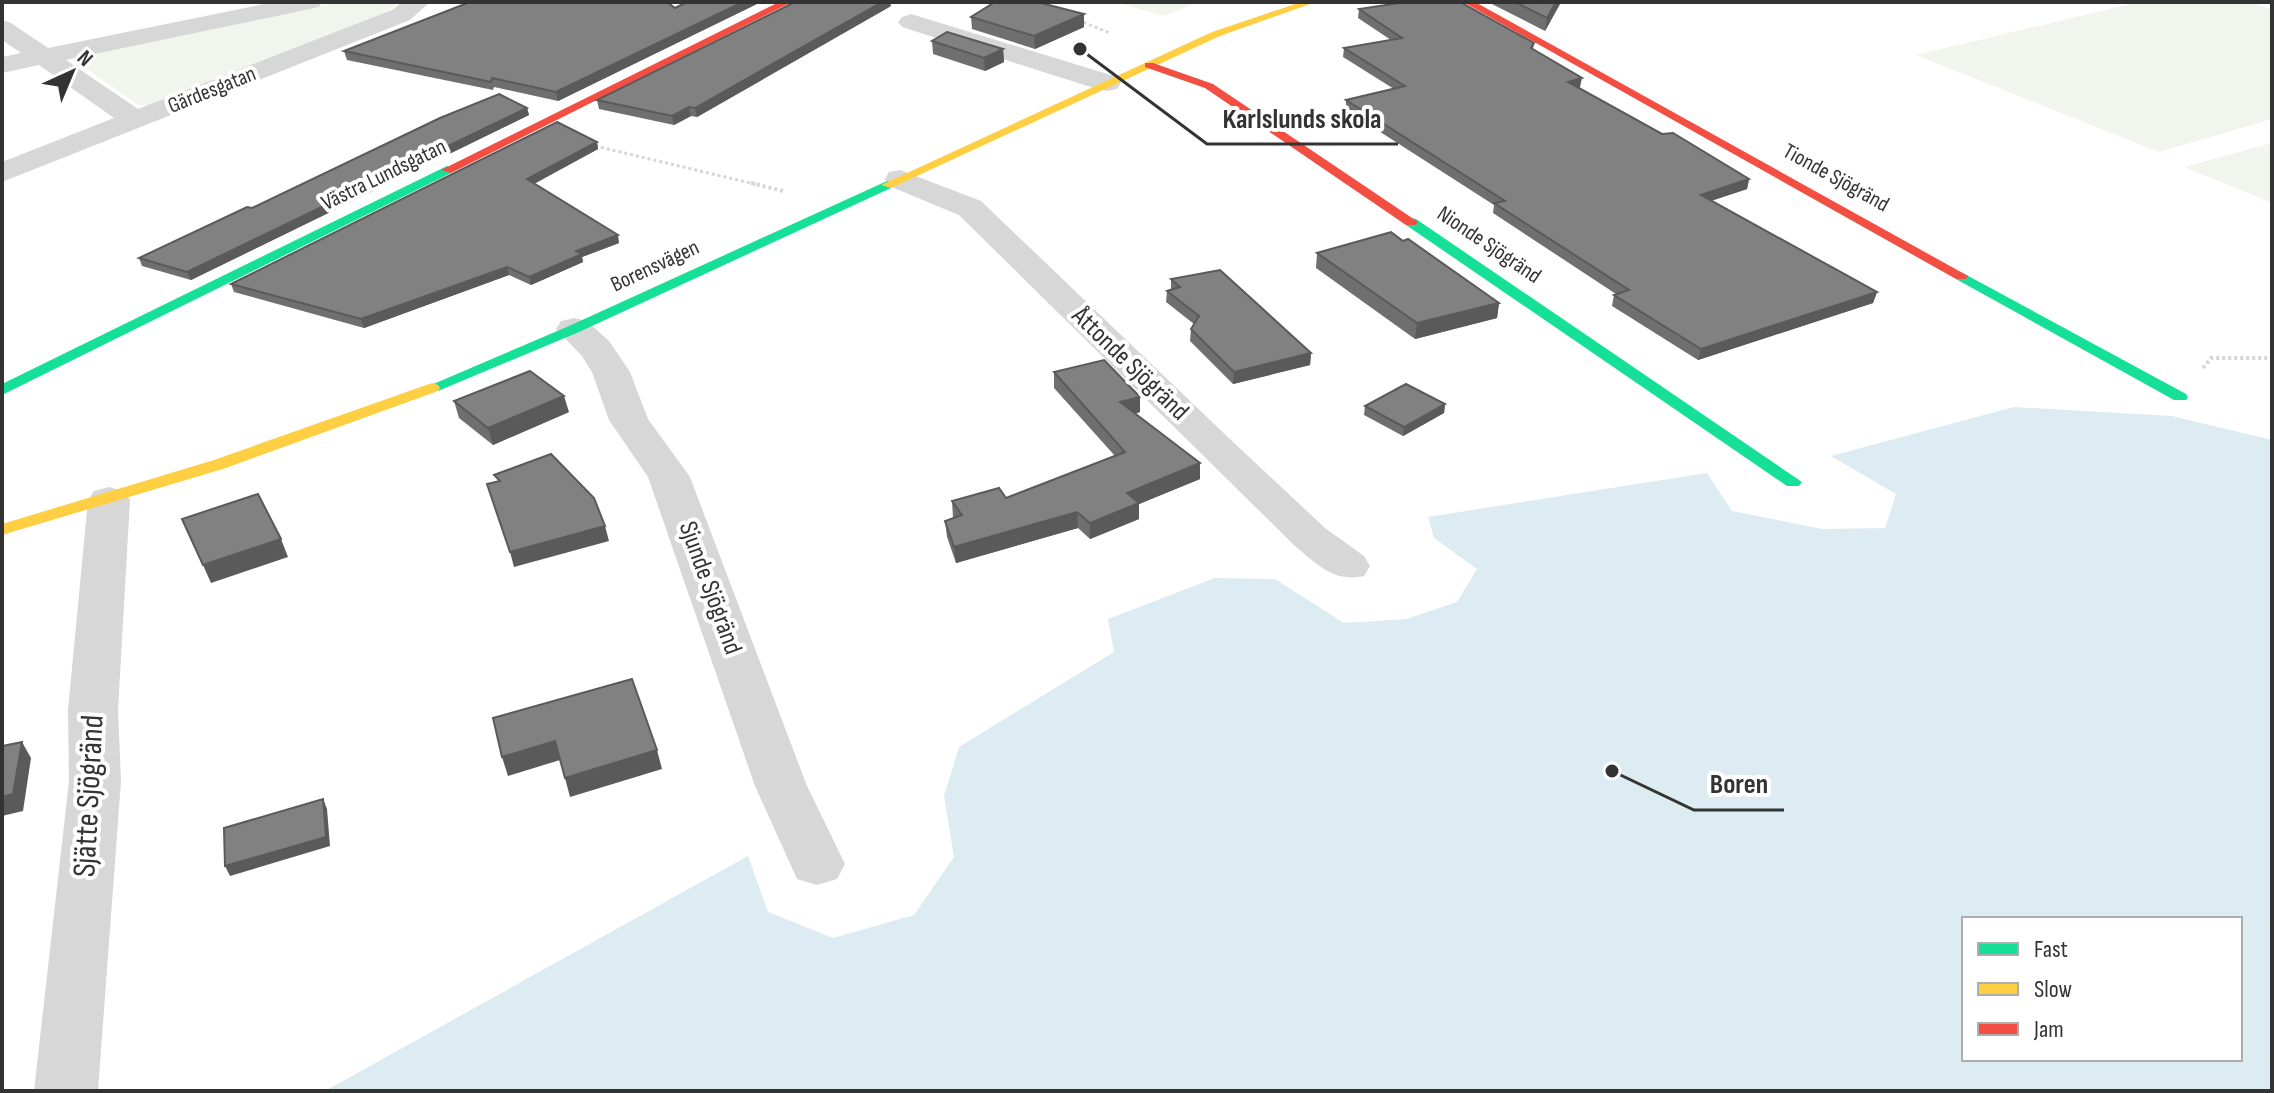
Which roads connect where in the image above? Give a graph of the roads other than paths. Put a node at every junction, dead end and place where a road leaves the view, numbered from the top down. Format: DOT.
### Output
graph roads {
  1 [pos="310,2"];
  2 [pos="418,2"];
  3 [pos="787,2"];
  4 [pos="1311,2"];
  5 [pos="1468,2"];
  6 [pos="911,22"];
  7 [pos="2,28"];
  8 [pos="42,57"];
  9 [pos="2,65"];
  10 [pos="1149,65"];
  11 [pos="1107,83"];
  12 [pos="135,120"];
  13 [pos="2,173"];
  14 [pos="900,179"];
  15 [pos="574,329"];
  16 [pos="2,390"];
  17 [pos="2180,397"];
  18 [pos="1793,482"];
  19 [pos="109,500"];
  20 [pos="2,530"];
  21 [pos="1348,566"];
  22 [pos="817,864"];
  23 [pos="66,1091"];
  1 -- 8 [label="street"];
  2 -- 12 [label="street, Gärdesgatan"];
  3 -- 16 [label="street, Västra Lundsgatan"];
  4 -- 10 [label="street, Borensvägen"];
  5 -- 17 [label="street, Tionde Sjögränd"];
  6 -- 11 [label="street"];
  7 -- 8 [label="street"];
  8 -- 9 [label="street"];
  8 -- 12 [label="street"];
  10 -- 11 [label="street, Borensvägen"];
  10 -- 18 [label="street, Nionde Sjögränd"];
  11 -- 14 [label="street, Borensvägen"];
  12 -- 13 [label="street, Gärdesgatan"];
  14 -- 15 [label="street, Borensvägen"];
  14 -- 21 [label="street, Åttonde Sjögränd"];
  15 -- 19 [label="street, Borensvägen"];
  15 -- 22 [label="street, Sjunde Sjögränd"];
  19 -- 20 [label="street, Borensvägen"];
  19 -- 23 [label="street, Sjätte Sjögränd"];
}
